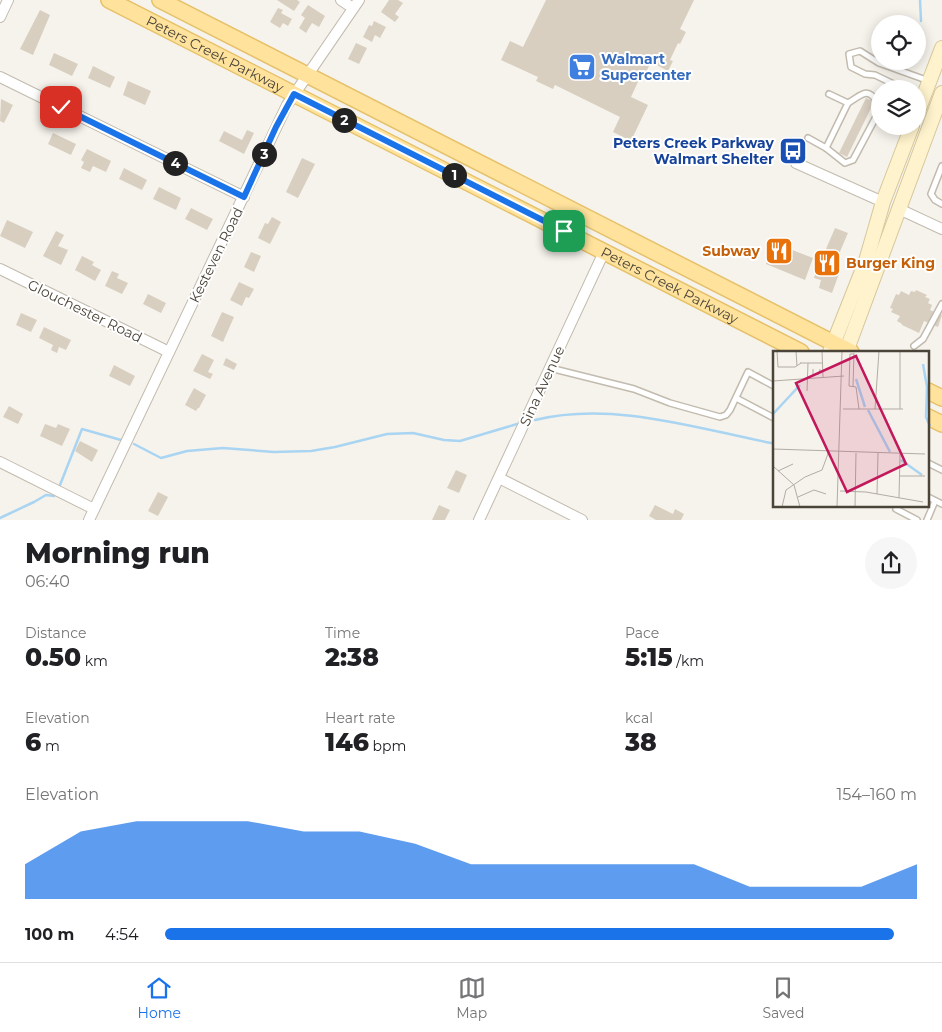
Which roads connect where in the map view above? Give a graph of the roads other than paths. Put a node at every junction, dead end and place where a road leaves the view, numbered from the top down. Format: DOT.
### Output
graph roads {
  1 [pos="8,0"];
  2 [pos="109,0"];
  3 [pos="160,0"];
  4 [pos="341,0"];
  5 [pos="356,4"];
  6 [pos="0,17"];
  7 [pos="942,48"];
  8 [pos="307,74"];
  9 [pos="0,77"];
  10 [pos="885,80"];
  11 [pos="925,80"];
  12 [pos="936,84"];
  13 [pos="294,94"];
  14 [pos="829,94"];
  15 [pos="926,97"];
  16 [pos="941,100"];
  17 [pos="848,103"];
  18 [pos="909,135"];
  19 [pos="808,138"];
  20 [pos="826,148"];
  21 [pos="796,162"];
  22 [pos="942,166"];
  23 [pos="244,197"];
  24 [pos="883,202"];
  25 [pos="942,204"];
  26 [pos="899,209"];
  27 [pos="942,229"];
  28 [pos="604,252"];
  29 [pos="0,269"];
  30 [pos="942,304"];
  31 [pos="914,346"];
  32 [pos="842,350"];
  33 [pos="799,351"];
  34 [pos="169,352"];
  35 [pos="550,368"];
  36 [pos="773,385"];
  37 [pos="930,392"];
  38 [pos="736,398"];
  39 [pos="942,398"];
  40 [pos="773,417"];
  41 [pos="930,418"];
  42 [pos="942,424"];
  43 [pos="0,462"];
  44 [pos="930,464"];
  45 [pos="942,470"];
  46 [pos="499,478"];
  47 [pos="930,499"];
  48 [pos="935,501"];
  49 [pos="942,504"];
  50 [pos="94,508"];
  51 [pos="896,510"];
  52 [pos="89,520"];
  53 [pos="479,520"];
  54 [pos="582,520"];
  55 [pos="917,520"];
  56 [pos="926,520"];
  1 -- 6 [label="street"];
  2 -- 13 [label="main road, Peters Creek Parkway"];
  3 -- 8 [label="main road, Peters Creek Parkway"];
  4 -- 5 [label="street"];
  5 -- 8 [label="street, Kesteven Road"];
  7 -- 12 [label="main road"];
  8 -- 13 [label="street, Kesteven Road"];
  8 -- 32 [label="main road, Peters Creek Parkway"];
  9 -- 23 [label="street"];
  10 -- 11 [label="lane"];
  13 -- 23 [label="street, Kesteven Road"];
  13 -- 28 [label="main road, Peters Creek Parkway"];
  14 -- 17 [label="lane"];
  15 -- 16 [label="street"];
  16 -- 26 [label="main road"];
  17 -- 20 [label="lane"];
  17 -- 20 [label="lane"];
  18 -- 24 [label="main road"];
  19 -- 20 [label="lane"];
  21 -- 24 [label="street"];
  22 -- 25 [label="lane"];
  23 -- 34 [label="street, Kesteven Road"];
  24 -- 32 [label="main road"];
  26 -- 27 [label="street"];
  26 -- 32 [label="main road"];
  28 -- 33 [label="main road, Peters Creek Parkway"];
  28 -- 35 [label="street, Sina Avenue"];
  29 -- 34 [label="street, Glouchester Road"];
  30 -- 31 [label="lane"];
  34 -- 50 [label="street, Kesteven Road"];
  35 -- 38 [label="lane"];
  35 -- 46 [label="street, Sina Avenue"];
  36 -- 38 [label="lane"];
  37 -- 39 [label="main road"];
  38 -- 40 [label="lane"];
  41 -- 42 [label="main road"];
  43 -- 50 [label="street"];
  44 -- 45 [label="lane"];
  46 -- 53 [label="street, Sina Avenue"];
  46 -- 54 [label="street"];
  47 -- 48 [label="lane"];
  48 -- 49 [label="lane"];
  48 -- 56 [label="lane"];
  50 -- 52 [label="street, Kesteven Road"];
  51 -- 55 [label="lane"];
}
